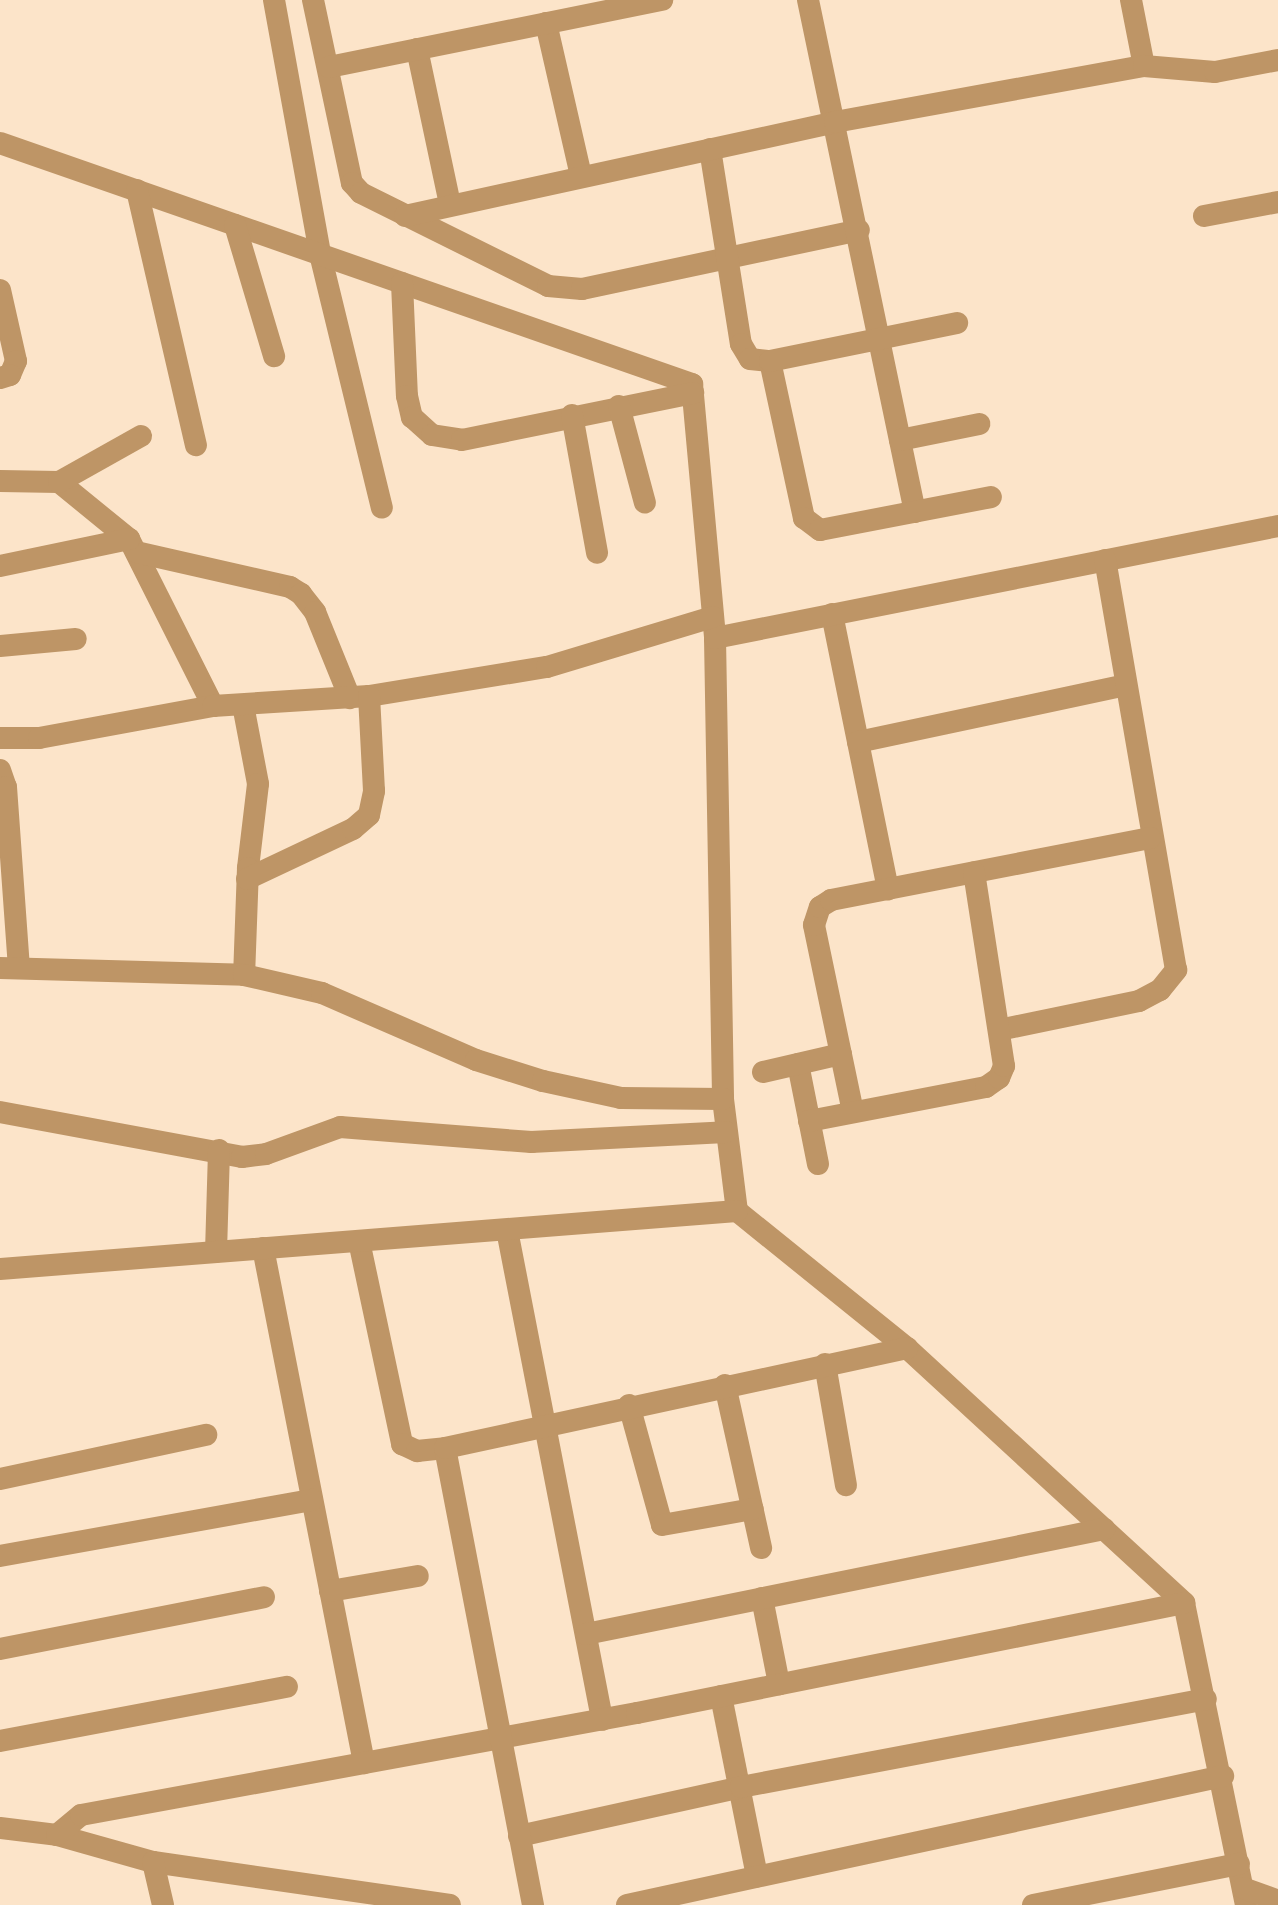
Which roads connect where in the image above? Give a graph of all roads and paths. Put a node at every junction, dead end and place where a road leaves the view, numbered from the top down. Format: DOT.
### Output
graph roads {
  1 [pos="274,0"];
  2 [pos="313,0"];
  3 [pos="662,0"];
  4 [pos="808,0"];
  5 [pos="1131,0"];
  6 [pos="546,23"];
  7 [pos="417,49"];
  8 [pos="1278,60"];
  9 [pos="1144,66"];
  10 [pos="329,67"];
  11 [pos="835,122"];
  12 [pos="0,143"];
  13 [pos="710,149"];
  14 [pos="581,176"];
  15 [pos="137,190"];
  16 [pos="1278,202"];
  17 [pos="450,204"];
  18 [pos="405,216"];
  19 [pos="1204,216"];
  20 [pos="235,225"];
  21 [pos="859,230"];
  22 [pos="320,254"];
  23 [pos="726,257"];
  24 [pos="402,283"];
  25 [pos="0,290"];
  26 [pos="957,323"];
  27 [pos="881,340"];
  28 [pos="274,356"];
  29 [pos="770,361"];
  30 [pos="0,378"];
  31 [pos="693,393"];
  32 [pos="619,406"];
  33 [pos="572,415"];
  34 [pos="979,424"];
  35 [pos="141,436"];
  36 [pos="900,440"];
  37 [pos="196,445"];
  38 [pos="0,481"];
  39 [pos="59,482"];
  40 [pos="991,497"];
  41 [pos="645,503"];
  42 [pos="382,508"];
  43 [pos="915,512"];
  44 [pos="1278,526"];
  45 [pos="133,545"];
  46 [pos="597,553"];
  47 [pos="1105,560"];
  48 [pos="0,566"];
  49 [pos="832,614"];
  50 [pos="714,627"];
  51 [pos="76,639"];
  52 [pos="0,646"];
  53 [pos="1126,685"];
  54 [pos="359,697"];
  55 [pos="243,705"];
  56 [pos="213,706"];
  57 [pos="0,738"];
  58 [pos="858,742"];
  59 [pos="0,770"];
  60 [pos="1150,838"];
  61 [pos="974,872"];
  62 [pos="247,879"];
  63 [pos="888,889"];
  64 [pos="9,968"];
  65 [pos="244,975"];
  66 [pos="999,1030"];
  67 [pos="841,1054"];
  68 [pos="798,1064"];
  69 [pos="763,1072"];
  70 [pos="723,1099"];
  71 [pos="0,1112"];
  72 [pos="853,1112"];
  73 [pos="809,1121"];
  74 [pos="726,1132"];
  75 [pos="219,1150"];
  76 [pos="818,1164"];
  77 [pos="737,1211"];
  78 [pos="507,1230"];
  79 [pos="359,1241"];
  80 [pos="263,1248"];
  81 [pos="216,1252"];
  82 [pos="0,1269"];
  83 [pos="907,1348"];
  84 [pos="825,1364"];
  85 [pos="725,1385"];
  86 [pos="629,1405"];
  87 [pos="544,1423"];
  88 [pos="206,1435"];
  89 [pos="445,1448"];
  90 [pos="0,1479"];
  91 [pos="846,1485"];
  92 [pos="312,1500"];
  93 [pos="753,1509"];
  94 [pos="1104,1529"];
  95 [pos="761,1548"];
  96 [pos="0,1556"];
  97 [pos="418,1576"];
  98 [pos="330,1591"];
  99 [pos="264,1597"];
  100 [pos="762,1598"];
  101 [pos="1184,1603"];
  102 [pos="586,1634"];
  103 [pos="0,1649"];
  104 [pos="779,1684"];
  105 [pos="287,1687"];
  106 [pos="721,1696"];
  107 [pos="1206,1699"];
  108 [pos="602,1720"];
  109 [pos="499,1738"];
  110 [pos="0,1741"];
  111 [pos="364,1763"];
  112 [pos="1223,1776"];
  113 [pos="741,1787"];
  114 [pos="0,1828"];
  115 [pos="57,1835"];
  116 [pos="519,1836"];
  117 [pos="153,1862"];
  118 [pos="1239,1864"];
  119 [pos="757,1876"];
  120 [pos="1245,1897"];
  121 [pos="371,1901"];
  122 [pos="1278,1901"];
  123 [pos="163,1905"];
  124 [pos="450,1905"];
  125 [pos="533,1905"];
  126 [pos="627,1905"];
  127 [pos="1033,1905"];
  1 -- 22 [label="street"];
  2 -- 10 [label="street"];
  3 -- 6 [label="street"];
  4 -- 11 [label="street"];
  5 -- 9 [label="street"];
  6 -- 7 [label="street"];
  6 -- 14 [label="street"];
  7 -- 10 [label="street"];
  7 -- 17 [label="street"];
  8 -- 9 [label="street"];
  9 -- 11 [label="street"];
  10 -- 18 [label="street"];
  11 -- 13 [label="street"];
  11 -- 21 [label="street"];
  12 -- 15 [label="street"];
  13 -- 14 [label="street"];
  13 -- 23 [label="street"];
  14 -- 17 [label="street"];
  15 -- 20 [label="street"];
  15 -- 37 [label="street"];
  16 -- 19 [label="street"];
  17 -- 18 [label="street"];
  18 -- 23 [label="street"];
  20 -- 22 [label="street"];
  20 -- 28 [label="street"];
  21 -- 23 [label="street"];
  21 -- 27 [label="street"];
  22 -- 24 [label="street"];
  22 -- 42 [label="street"];
  23 -- 29 [label="street"];
  24 -- 31 [label="street"];
  24 -- 33 [label="street"];
  25 -- 30 [label="street"];
  26 -- 27 [label="street"];
  27 -- 29 [label="street"];
  27 -- 36 [label="street"];
  29 -- 43 [label="street"];
  31 -- 32 [label="street"];
  31 -- 50 [label="street"];
  32 -- 33 [label="street"];
  32 -- 41 [label="street"];
  33 -- 46 [label="street"];
  34 -- 36 [label="street"];
  35 -- 39 [label="street"];
  36 -- 43 [label="street"];
  38 -- 39 [label="street"];
  39 -- 45 [label="street"];
  40 -- 43 [label="street"];
  44 -- 47 [label="street"];
  45 -- 48 [label="street"];
  45 -- 54 [label="street"];
  45 -- 56 [label="street"];
  47 -- 49 [label="street"];
  47 -- 53 [label="street"];
  49 -- 50 [label="street"];
  49 -- 58 [label="street"];
  50 -- 54 [label="street"];
  50 -- 70 [label="street"];
  51 -- 52 [label="street"];
  53 -- 58 [label="street"];
  53 -- 60 [label="street"];
  54 -- 55 [label="street"];
  54 -- 62 [label="street"];
  55 -- 56 [label="street"];
  55 -- 62 [label="street"];
  56 -- 57 [label="street"];
  58 -- 63 [label="street"];
  59 -- 64 [label="street"];
  60 -- 61 [label="street"];
  60 -- 66 [label="street"];
  61 -- 63 [label="street"];
  61 -- 66 [label="street"];
  62 -- 65 [label="street"];
  63 -- 67 [label="street"];
  64 -- 65 [label="street"];
  65 -- 70 [label="street"];
  66 -- 72 [label="street"];
  67 -- 68 [label="street"];
  67 -- 72 [label="street"];
  68 -- 69 [label="street"];
  68 -- 73 [label="street"];
  70 -- 74 [label="street"];
  71 -- 75 [label="street"];
  72 -- 73 [label="street"];
  73 -- 76 [label="street"];
  74 -- 75 [label="street"];
  74 -- 77 [label="street"];
  75 -- 81 [label="street"];
  77 -- 78 [label="street"];
  77 -- 83 [label="street"];
  78 -- 79 [label="street"];
  78 -- 87 [label="street"];
  79 -- 80 [label="street"];
  79 -- 89 [label="street"];
  80 -- 81 [label="street"];
  80 -- 92 [label="street"];
  81 -- 82 [label="street"];
  83 -- 84 [label="street"];
  83 -- 94 [label="street"];
  84 -- 85 [label="street"];
  84 -- 91 [label="street"];
  85 -- 86 [label="street"];
  85 -- 93 [label="street"];
  86 -- 87 [label="street"];
  86 -- 93 [label="street"];
  87 -- 89 [label="street"];
  87 -- 102 [label="street"];
  88 -- 90 [label="street"];
  89 -- 109 [label="street"];
  92 -- 96 [label="street"];
  92 -- 98 [label="street"];
  93 -- 95 [label="street"];
  94 -- 100 [label="street"];
  94 -- 101 [label="street"];
  97 -- 98 [label="street"];
  98 -- 111 [label="street"];
  99 -- 103 [label="street"];
  100 -- 102 [label="street"];
  100 -- 104 [label="street"];
  101 -- 104 [label="street"];
  101 -- 107 [label="street"];
  102 -- 108 [label="street"];
  104 -- 106 [label="street"];
  105 -- 110 [label="street"];
  106 -- 108 [label="street"];
  106 -- 113 [label="street"];
  107 -- 112 [label="street"];
  107 -- 113 [label="street"];
  108 -- 109 [label="street"];
  109 -- 111 [label="street"];
  109 -- 116 [label="street"];
  111 -- 115 [label="street"];
  112 -- 118 [label="street"];
  112 -- 119 [label="street"];
  113 -- 116 [label="street"];
  113 -- 119 [label="street"];
  114 -- 115 [label="street"];
  115 -- 117 [label="street"];
  116 -- 125 [label="street"];
  117 -- 121 [label="street"];
  117 -- 123 [label="street"];
  118 -- 120 [label="street"];
  118 -- 127 [label="street"];
  119 -- 126 [label="street"];
  120 -- 122 [label="street"];
  121 -- 124 [label="street"];
}
